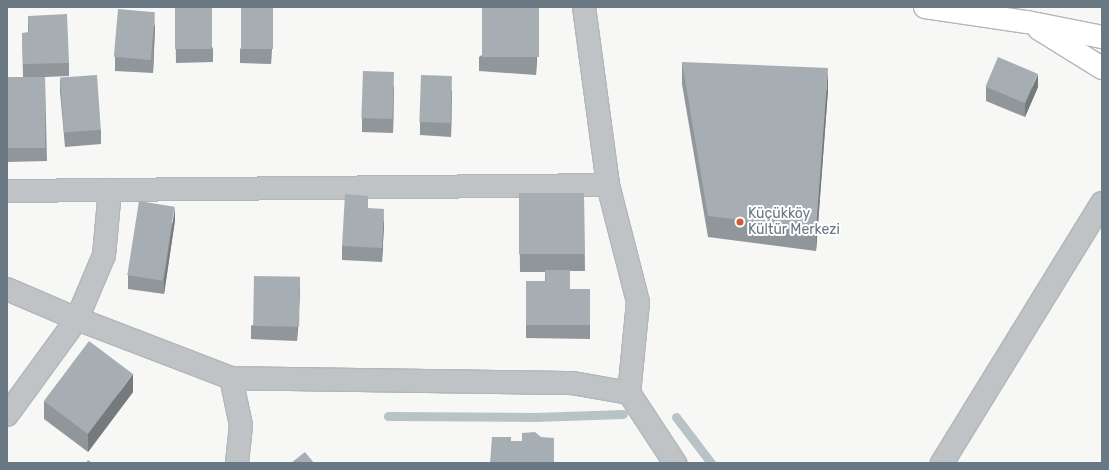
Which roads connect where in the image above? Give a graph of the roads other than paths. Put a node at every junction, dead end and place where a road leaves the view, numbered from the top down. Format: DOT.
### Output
graph roads {
  1 [pos="584,7"];
  2 [pos="924,7"];
  3 [pos="1027,22"];
  4 [pos="1102,37"];
  5 [pos="1102,68"];
  6 [pos="608,185"];
  7 [pos="110,190"];
  8 [pos="7,192"];
  9 [pos="1102,203"];
  10 [pos="7,289"];
  11 [pos="77,319"];
  12 [pos="231,378"];
  13 [pos="629,393"];
  14 [pos="7,415"];
  15 [pos="236,463"];
  16 [pos="675,463"];
  17 [pos="942,463"];
  1 -- 6 [label="street"];
  2 -- 3 [label="main road"];
  3 -- 4 [label="main road"];
  3 -- 5 [label="main road"];
  6 -- 7 [label="street"];
  6 -- 13 [label="street"];
  7 -- 8 [label="street"];
  7 -- 11 [label="street"];
  9 -- 17 [label="street"];
  10 -- 11 [label="street"];
  11 -- 12 [label="street"];
  11 -- 14 [label="street"];
  12 -- 13 [label="street"];
  12 -- 15 [label="street"];
  13 -- 16 [label="street"];
}
